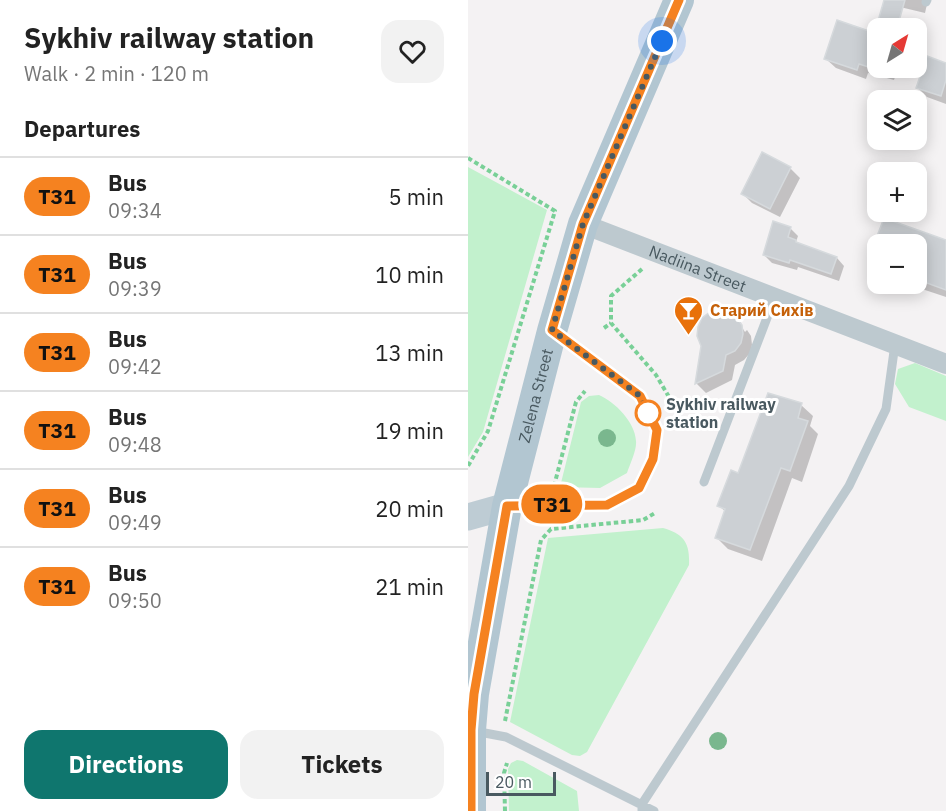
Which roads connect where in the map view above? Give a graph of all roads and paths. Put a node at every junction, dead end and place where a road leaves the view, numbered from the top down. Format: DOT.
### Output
graph roads {
  1 [pos="679,0"];
  2 [pos="468,158"];
  3 [pos="583,224"];
  4 [pos="645,267"];
  5 [pos="775,297"];
  6 [pos="611,323"];
  7 [pos="604,328"];
  8 [pos="552,330"];
  9 [pos="895,344"];
  10 [pos="946,364"];
  11 [pos="585,391"];
  12 [pos="672,402"];
  13 [pos="468,466"];
  14 [pos="704,482"];
  15 [pos="554,486"];
  16 [pos="507,506"];
  17 [pos="468,517"];
  18 [pos="550,529"];
  19 [pos="505,721"];
  20 [pos="471,730"];
  21 [pos="507,763"];
  22 [pos="642,808"];
  23 [pos="471,811"];
  24 [pos="505,811"];
  25 [pos="654,811"];
  1 -- 3 [label="main road, Zelena Street"];
  2 -- 13 [label="path"];
  3 -- 5 [label="street, Nadiina Street"];
  3 -- 8 [label="main road, Zelena Street"];
  4 -- 6 [label="path"];
  5 -- 9 [label="street, Nadiina Street"];
  5 -- 14 [label="lane"];
  6 -- 7 [label="path"];
  6 -- 12 [label="path"];
  8 -- 16 [label="main road, Zelena Street"];
  8 -- 16 [label="lane"];
  9 -- 10 [label="street, Nadiina Street"];
  9 -- 22 [label="lane"];
  11 -- 15 [label="path"];
  16 -- 17 [label="street"];
  16 -- 20 [label="main road, Zelena Street"];
  18 -- 19 [label="path"];
  20 -- 22 [label="lane"];
  20 -- 23 [label="main road, Zelena Street"];
  21 -- 24 [label="path"];
  22 -- 25 [label="lane"];
}
